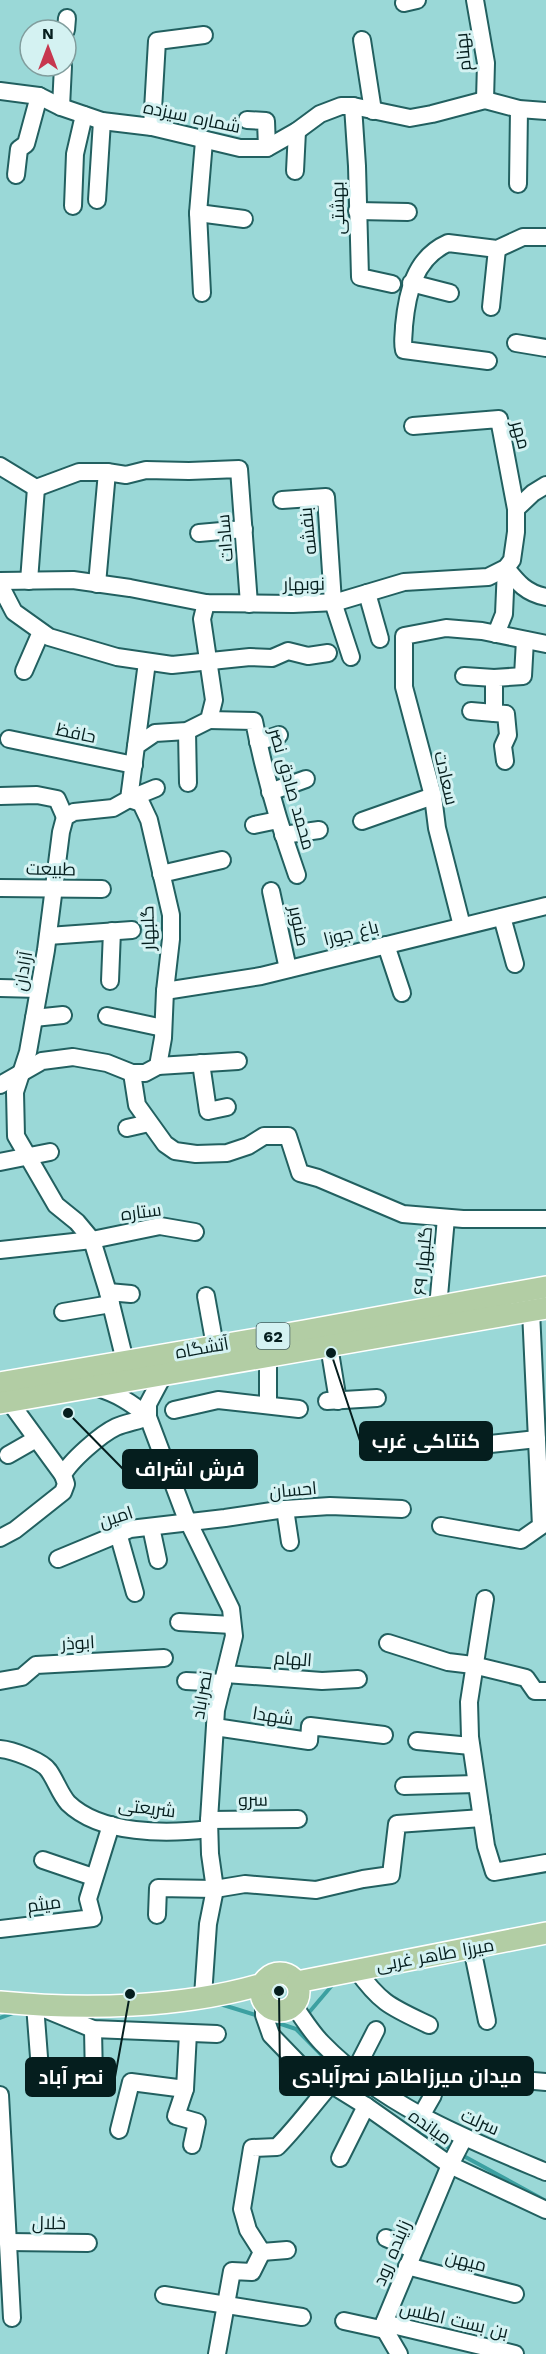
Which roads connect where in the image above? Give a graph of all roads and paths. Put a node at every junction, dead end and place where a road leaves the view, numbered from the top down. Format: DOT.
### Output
graph roads {
  1 [pos="476,0"];
  2 [pos="204,35"];
  3 [pos="362,40"];
  4 [pos="62,78"];
  5 [pos="2,91"];
  6 [pos="39,96"];
  7 [pos="485,100"];
  8 [pos="353,106"];
  9 [pos="0,107"];
  10 [pos="61,107"];
  11 [pos="519,109"];
  12 [pos="373,111"];
  13 [pos="546,111"];
  14 [pos="84,115"];
  15 [pos="247,120"];
  16 [pos="102,121"];
  17 [pos="152,127"];
  18 [pos="297,131"];
  19 [pos="204,141"];
  20 [pos="267,148"];
  21 [pos="295,171"];
  22 [pos="16,175"];
  23 [pos="518,184"];
  24 [pos="97,200"];
  25 [pos="73,206"];
  26 [pos="357,211"];
  27 [pos="198,213"];
  28 [pos="408,213"];
  29 [pos="244,219"];
  30 [pos="546,237"];
  31 [pos="497,249"];
  32 [pos="411,283"];
  33 [pos="392,284"];
  34 [pos="202,293"];
  35 [pos="450,293"];
  36 [pos="491,307"];
  37 [pos="516,344"];
  38 [pos="546,348"];
  39 [pos="488,361"];
  40 [pos="413,426"];
  41 [pos="0,466"];
  42 [pos="107,472"];
  43 [pos="546,485"];
  44 [pos="36,488"];
  45 [pos="282,500"];
  46 [pos="516,509"];
  47 [pos="244,530"];
  48 [pos="199,533"];
  49 [pos="506,568"];
  50 [pos="29,581"];
  51 [pos="0,583"];
  52 [pos="97,584"];
  53 [pos="367,593"];
  54 [pos="546,597"];
  55 [pos="206,603"];
  56 [pos="333,603"];
  57 [pos="249,604"];
  58 [pos="41,632"];
  59 [pos="496,634"];
  60 [pos="380,639"];
  61 [pos="525,640"];
  62 [pos="546,644"];
  63 [pos="328,653"];
  64 [pos="351,657"];
  65 [pos="147,662"];
  66 [pos="208,662"];
  67 [pos="24,671"];
  68 [pos="464,675"];
  69 [pos="494,678"];
  70 [pos="471,711"];
  71 [pos="494,713"];
  72 [pos="209,720"];
  73 [pos="187,731"];
  74 [pos="279,735"];
  75 [pos="9,739"];
  76 [pos="258,742"];
  77 [pos="136,746"];
  78 [pos="505,762"];
  79 [pos="134,765"];
  80 [pos="306,779"];
  81 [pos="188,783"];
  82 [pos="156,788"];
  83 [pos="270,792"];
  84 [pos="0,796"];
  85 [pos="433,796"];
  86 [pos="129,799"];
  87 [pos="64,817"];
  88 [pos="362,821"];
  89 [pos="254,825"];
  90 [pos="280,827"];
  91 [pos="319,830"];
  92 [pos="222,860"];
  93 [pos="161,874"];
  94 [pos="297,875"];
  95 [pos="0,888"];
  96 [pos="102,889"];
  97 [pos="54,890"];
  98 [pos="271,891"];
  99 [pos="546,906"];
  100 [pos="502,917"];
  101 [pos="462,926"];
  102 [pos="132,930"];
  103 [pos="112,931"];
  104 [pos="48,936"];
  105 [pos="386,945"];
  106 [pos="515,964"];
  107 [pos="288,969"];
  108 [pos="110,981"];
  109 [pos="0,988"];
  110 [pos="39,989"];
  111 [pos="165,991"];
  112 [pos="402,993"];
  113 [pos="63,1015"];
  114 [pos="106,1016"];
  115 [pos="34,1018"];
  116 [pos="163,1028"];
  117 [pos="238,1061"];
  118 [pos="201,1063"];
  119 [pos="158,1066"];
  120 [pos="21,1073"];
  121 [pos="132,1073"];
  122 [pos="0,1085"];
  123 [pos="227,1107"];
  124 [pos="149,1123"];
  125 [pos="127,1128"];
  126 [pos="50,1152"];
  127 [pos="27,1155"];
  128 [pos="0,1162"];
  129 [pos="446,1218"];
  130 [pos="546,1219"];
  131 [pos="195,1232"];
  132 [pos="92,1240"];
  133 [pos="0,1250"];
  134 [pos="546,1287"];
  135 [pos="132,1294"];
  136 [pos="206,1296"];
  137 [pos="110,1298"];
  138 [pos="506,1305"];
  139 [pos="438,1307"];
  140 [pos="538,1309"];
  141 [pos="63,1312"];
  142 [pos="215,1346"];
  143 [pos="329,1346"];
  144 [pos="268,1357"];
  145 [pos="125,1361"];
  146 [pos="164,1374"];
  147 [pos="93,1387"];
  148 [pos="3,1396"];
  149 [pos="377,1398"];
  150 [pos="268,1405"];
  151 [pos="299,1409"];
  152 [pos="174,1410"];
  153 [pos="148,1418"];
  154 [pos="36,1438"];
  155 [pos="537,1439"];
  156 [pos="426,1451"];
  157 [pos="8,1455"];
  158 [pos="63,1475"];
  159 [pos="285,1509"];
  160 [pos="402,1509"];
  161 [pos="188,1522"];
  162 [pos="441,1526"];
  163 [pos="151,1527"];
  164 [pos="118,1533"];
  165 [pos="0,1538"];
  166 [pos="290,1542"];
  167 [pos="58,1559"];
  168 [pos="158,1560"];
  169 [pos="135,1593"];
  170 [pos="485,1599"];
  171 [pos="179,1622"];
  172 [pos="232,1625"];
  173 [pos="388,1642"];
  174 [pos="164,1658"];
  175 [pos="473,1665"];
  176 [pos="224,1679"];
  177 [pos="358,1679"];
  178 [pos="0,1681"];
  179 [pos="186,1681"];
  180 [pos="546,1691"];
  181 [pos="215,1727"];
  182 [pos="384,1735"];
  183 [pos="417,1741"];
  184 [pos="471,1746"];
  185 [pos="0,1749"];
  186 [pos="476,1784"];
  187 [pos="405,1786"];
  188 [pos="482,1818"];
  189 [pos="298,1819"];
  190 [pos="111,1825"];
  191 [pos="209,1825"];
  192 [pos="43,1860"];
  193 [pos="546,1863"];
  194 [pos="93,1877"];
  195 [pos="215,1889"];
  196 [pos="157,1915"];
  197 [pos="0,1929"];
  198 [pos="546,1933"];
  199 [pos="472,1948"];
  200 [pos="356,1969"];
  201 [pos="203,1996"];
  202 [pos="297,1996"];
  203 [pos="0,2002"];
  204 [pos="35,2005"];
  205 [pos="264,2005"];
  206 [pos="0,2013"];
  207 [pos="488,2021"];
  208 [pos="429,2025"];
  209 [pos="93,2029"];
  210 [pos="376,2030"];
  211 [pos="188,2033"];
  212 [pos="217,2034"];
  213 [pos="40,2070"];
  214 [pos="355,2071"];
  215 [pos="500,2078"];
  216 [pos="94,2080"];
  217 [pos="546,2082"];
  218 [pos="330,2085"];
  219 [pos="185,2089"];
  220 [pos="0,2095"];
  221 [pos="433,2095"];
  222 [pos="366,2106"];
  223 [pos="421,2116"];
  224 [pos="119,2130"];
  225 [pos="192,2145"];
  226 [pos="457,2152"];
  227 [pos="340,2158"];
  228 [pos="546,2172"];
  229 [pos="546,2210"];
  230 [pos="386,2238"];
  231 [pos="8,2242"];
  232 [pos="88,2243"];
  233 [pos="287,2250"];
  234 [pos="414,2250"];
  235 [pos="262,2252"];
  236 [pos="407,2266"];
  237 [pos="515,2294"];
  238 [pos="164,2295"];
  239 [pos="226,2304"];
  240 [pos="302,2317"];
  241 [pos="12,2319"];
  242 [pos="344,2321"];
  243 [pos="385,2326"];
  244 [pos="217,2354"];
  245 [pos="399,2354"];
  246 [pos="515,2354"];
  1 -- 7 [label="street, بهنام"];
  2 -- 17 [label="street"];
  3 -- 12 [label="street"];
  4 -- 10 [label="street"];
  5 -- 6 [label="street, شماره سیزده"];
  5 -- 9 [label="street"];
  6 -- 10 [label="street, شماره سیزده"];
  6 -- 22 [label="street"];
  7 -- 11 [label="street"];
  7 -- 12 [label="street"];
  8 -- 12 [label="street"];
  8 -- 18 [label="street"];
  8 -- 26 [label="street, بهشتی"];
  10 -- 14 [label="street, شماره سیزده"];
  11 -- 13 [label="street"];
  11 -- 23 [label="street"];
  14 -- 16 [label="street, شماره سیزده"];
  14 -- 25 [label="street"];
  15 -- 20 [label="street"];
  16 -- 17 [label="street, شماره سیزده"];
  16 -- 24 [label="street"];
  17 -- 19 [label="street, شماره سیزده"];
  18 -- 20 [label="street"];
  18 -- 21 [label="street"];
  19 -- 20 [label="street, شماره سیزده"];
  19 -- 27 [label="street"];
  26 -- 28 [label="street"];
  26 -- 33 [label="street, بهشتی"];
  27 -- 29 [label="street"];
  27 -- 34 [label="street"];
  30 -- 31 [label="street"];
  31 -- 32 [label="street"];
  31 -- 36 [label="street"];
  32 -- 35 [label="street"];
  32 -- 39 [label="street"];
  37 -- 38 [label="street"];
  40 -- 46 [label="street, مهر"];
  41 -- 44 [label="street"];
  42 -- 44 [label="street"];
  42 -- 47 [label="street, سادات"];
  42 -- 52 [label="street"];
  43 -- 46 [label="street"];
  44 -- 50 [label="street"];
  45 -- 56 [label="street, بنفشه"];
  46 -- 49 [label="street"];
  47 -- 48 [label="street"];
  47 -- 57 [label="street, سادات"];
  49 -- 53 [label="street, نوبهار"];
  49 -- 54 [label="street"];
  49 -- 59 [label="street"];
  50 -- 51 [label="street, نوبهار"];
  50 -- 52 [label="street, نوبهار"];
  51 -- 58 [label="street"];
  52 -- 55 [label="street, نوبهار"];
  53 -- 56 [label="street, نوبهار"];
  53 -- 60 [label="street"];
  55 -- 57 [label="street, نوبهار"];
  55 -- 66 [label="street"];
  56 -- 57 [label="street, نوبهار"];
  56 -- 64 [label="street"];
  58 -- 65 [label="street"];
  58 -- 67 [label="street"];
  59 -- 61 [label="street"];
  59 -- 85 [label="street, سعادت"];
  61 -- 62 [label="street"];
  61 -- 69 [label="street"];
  63 -- 66 [label="street"];
  65 -- 66 [label="street"];
  65 -- 77 [label="street"];
  66 -- 72 [label="street"];
  68 -- 69 [label="street"];
  69 -- 71 [label="street"];
  70 -- 71 [label="street"];
  71 -- 78 [label="street"];
  72 -- 73 [label="street"];
  72 -- 76 [label="street, محمد صادق نصر"];
  73 -- 77 [label="street"];
  73 -- 81 [label="street"];
  74 -- 76 [label="street"];
  75 -- 79 [label="street, حافظ"];
  76 -- 83 [label="street, محمد صادق نصر"];
  77 -- 79 [label="street"];
  79 -- 86 [label="street"];
  80 -- 83 [label="street"];
  82 -- 86 [label="street"];
  83 -- 90 [label="street, محمد صادق نصر"];
  84 -- 87 [label="street"];
  85 -- 88 [label="street"];
  85 -- 101 [label="street, سعادت"];
  86 -- 87 [label="street"];
  86 -- 93 [label="street, گلبهار"];
  87 -- 97 [label="street, آزادان"];
  89 -- 90 [label="street"];
  90 -- 91 [label="street"];
  90 -- 94 [label="street, محمد صادق نصر"];
  92 -- 93 [label="street"];
  93 -- 111 [label="street, گلبهار"];
  95 -- 97 [label="street, طبیعت"];
  96 -- 97 [label="street, طبیعت"];
  97 -- 104 [label="street, آزادان"];
  98 -- 107 [label="street, صنوبر"];
  99 -- 100 [label="street, باغ جوزا"];
  100 -- 101 [label="street, باغ جوزا"];
  100 -- 106 [label="street"];
  101 -- 105 [label="street, باغ جوزا"];
  102 -- 103 [label="street"];
  103 -- 104 [label="street"];
  103 -- 108 [label="street"];
  104 -- 110 [label="street, آزادان"];
  105 -- 107 [label="street, باغ جوزا"];
  105 -- 112 [label="street"];
  107 -- 111 [label="street, باغ جوزا"];
  109 -- 110 [label="street"];
  110 -- 115 [label="street, آزادان"];
  111 -- 116 [label="street, گلبهار"];
  113 -- 115 [label="street"];
  114 -- 116 [label="street"];
  115 -- 120 [label="street, آزادان"];
  116 -- 119 [label="street, گلبهار"];
  117 -- 118 [label="street"];
  118 -- 119 [label="street"];
  118 -- 123 [label="street"];
  119 -- 121 [label="street"];
  120 -- 121 [label="street"];
  120 -- 122 [label="street"];
  120 -- 127 [label="street, آزادان"];
  121 -- 124 [label="street"];
  124 -- 125 [label="street"];
  124 -- 129 [label="street"];
  126 -- 127 [label="street"];
  127 -- 128 [label="street"];
  127 -- 132 [label="street, آزادان"];
  129 -- 130 [label="street"];
  129 -- 139 [label="street, ۶۹ گلبهار"];
  131 -- 132 [label="street, ستاره"];
  132 -- 133 [label="street, ستاره"];
  132 -- 137 [label="street, آزادان"];
  134 -- 138 [label="main road, آتشگاه / 62"];
  135 -- 137 [label="street"];
  136 -- 142 [label="street"];
  137 -- 141 [label="street"];
  137 -- 145 [label="street, آزادان"];
  138 -- 139 [label="main road, آتشگاه / 62"];
  138 -- 140 [label="main road, آتشگاه / 62"];
  138 -- 143 [label="main road, آتشگاه / 62"];
  139 -- 142 [label="main road, آتشگاه / 62"];
  140 -- 155 [label="street"];
  142 -- 145 [label="main road, آتشگاه / 62"];
  143 -- 144 [label="main road, آتشگاه / 62"];
  143 -- 149 [label="street"];
  144 -- 146 [label="main road, آتشگاه / 62"];
  144 -- 150 [label="street"];
  145 -- 148 [label="main road, آتشگاه / 62"];
  146 -- 147 [label="main road, آتشگاه / 62"];
  146 -- 153 [label="street"];
  147 -- 148 [label="main road, آتشگاه / 62"];
  147 -- 153 [label="street"];
  148 -- 154 [label="street"];
  150 -- 151 [label="street"];
  150 -- 152 [label="street"];
  153 -- 158 [label="street"];
  153 -- 161 [label="street, نصراباد"];
  154 -- 157 [label="street"];
  154 -- 158 [label="street"];
  155 -- 156 [label="street"];
  155 -- 162 [label="street"];
  158 -- 165 [label="street"];
  159 -- 160 [label="street, احسان"];
  159 -- 161 [label="street, احسان"];
  159 -- 166 [label="street"];
  161 -- 163 [label="street, امین"];
  161 -- 172 [label="street, نصراباد"];
  163 -- 164 [label="street, امین"];
  163 -- 168 [label="street"];
  164 -- 167 [label="street, امین"];
  164 -- 169 [label="street"];
  170 -- 175 [label="street"];
  171 -- 172 [label="street"];
  172 -- 176 [label="street, نصراباد"];
  173 -- 175 [label="street"];
  174 -- 178 [label="street, ابوذر"];
  175 -- 180 [label="street"];
  175 -- 184 [label="street"];
  176 -- 177 [label="street, الهام"];
  176 -- 179 [label="street, الهام"];
  176 -- 181 [label="street, نصراباد"];
  181 -- 182 [label="street, شهدا"];
  181 -- 191 [label="street, نصراباد"];
  183 -- 184 [label="street"];
  184 -- 186 [label="street"];
  185 -- 190 [label="street, شریعتی"];
  186 -- 187 [label="street"];
  186 -- 188 [label="street"];
  188 -- 193 [label="street"];
  188 -- 195 [label="street"];
  189 -- 191 [label="street, سرو"];
  190 -- 191 [label="street, شریعتی"];
  190 -- 194 [label="street"];
  191 -- 195 [label="street, نصراباد"];
  192 -- 194 [label="street"];
  194 -- 197 [label="street, میثم"];
  195 -- 196 [label="street"];
  195 -- 201 [label="street, نصراباد"];
  198 -- 199 [label="main road, میرزا طاهر غربی"];
  199 -- 200 [label="main road, میرزا طاهر غربی"];
  199 -- 207 [label="street"];
  200 -- 202 [label="main road, میرزا طاهر غربی"];
  200 -- 208 [label="street"];
  201 -- 204 [label="main road"];
  201 -- 205 [label="main road"];
  202 -- 205 [label="main road"];
  202 -- 205 [label="main road"];
  202 -- 214 [label="street, سرلت"];
  203 -- 204 [label="main road"];
  204 -- 206 [label="main road"];
  204 -- 209 [label="street"];
  204 -- 213 [label="street"];
  205 -- 218 [label="street, میانده"];
  209 -- 211 [label="street"];
  209 -- 216 [label="street"];
  210 -- 214 [label="street"];
  211 -- 212 [label="street"];
  211 -- 219 [label="street"];
  214 -- 223 [label="street, سرلت"];
  215 -- 217 [label="street"];
  218 -- 222 [label="street, میانده"];
  218 -- 235 [label="street"];
  219 -- 224 [label="street"];
  219 -- 225 [label="street"];
  220 -- 231 [label="street"];
  221 -- 223 [label="street"];
  222 -- 226 [label="street, میانده"];
  222 -- 227 [label="street"];
  223 -- 226 [label="street, سرلت"];
  226 -- 228 [label="street, سرلت"];
  226 -- 229 [label="street, میانده"];
  226 -- 234 [label="street, زاینده رود"];
  230 -- 234 [label="street"];
  231 -- 232 [label="street, خلال"];
  231 -- 241 [label="street"];
  233 -- 235 [label="street"];
  234 -- 236 [label="street, زاینده رود"];
  235 -- 239 [label="street"];
  236 -- 237 [label="street, میهن"];
  236 -- 243 [label="street, زاینده رود"];
  238 -- 239 [label="street"];
  239 -- 240 [label="street"];
  239 -- 244 [label="street"];
  242 -- 243 [label="street, بن بست اطلس"];
  243 -- 245 [label="street"];
  243 -- 246 [label="street, بن بست اطلس"];
}
